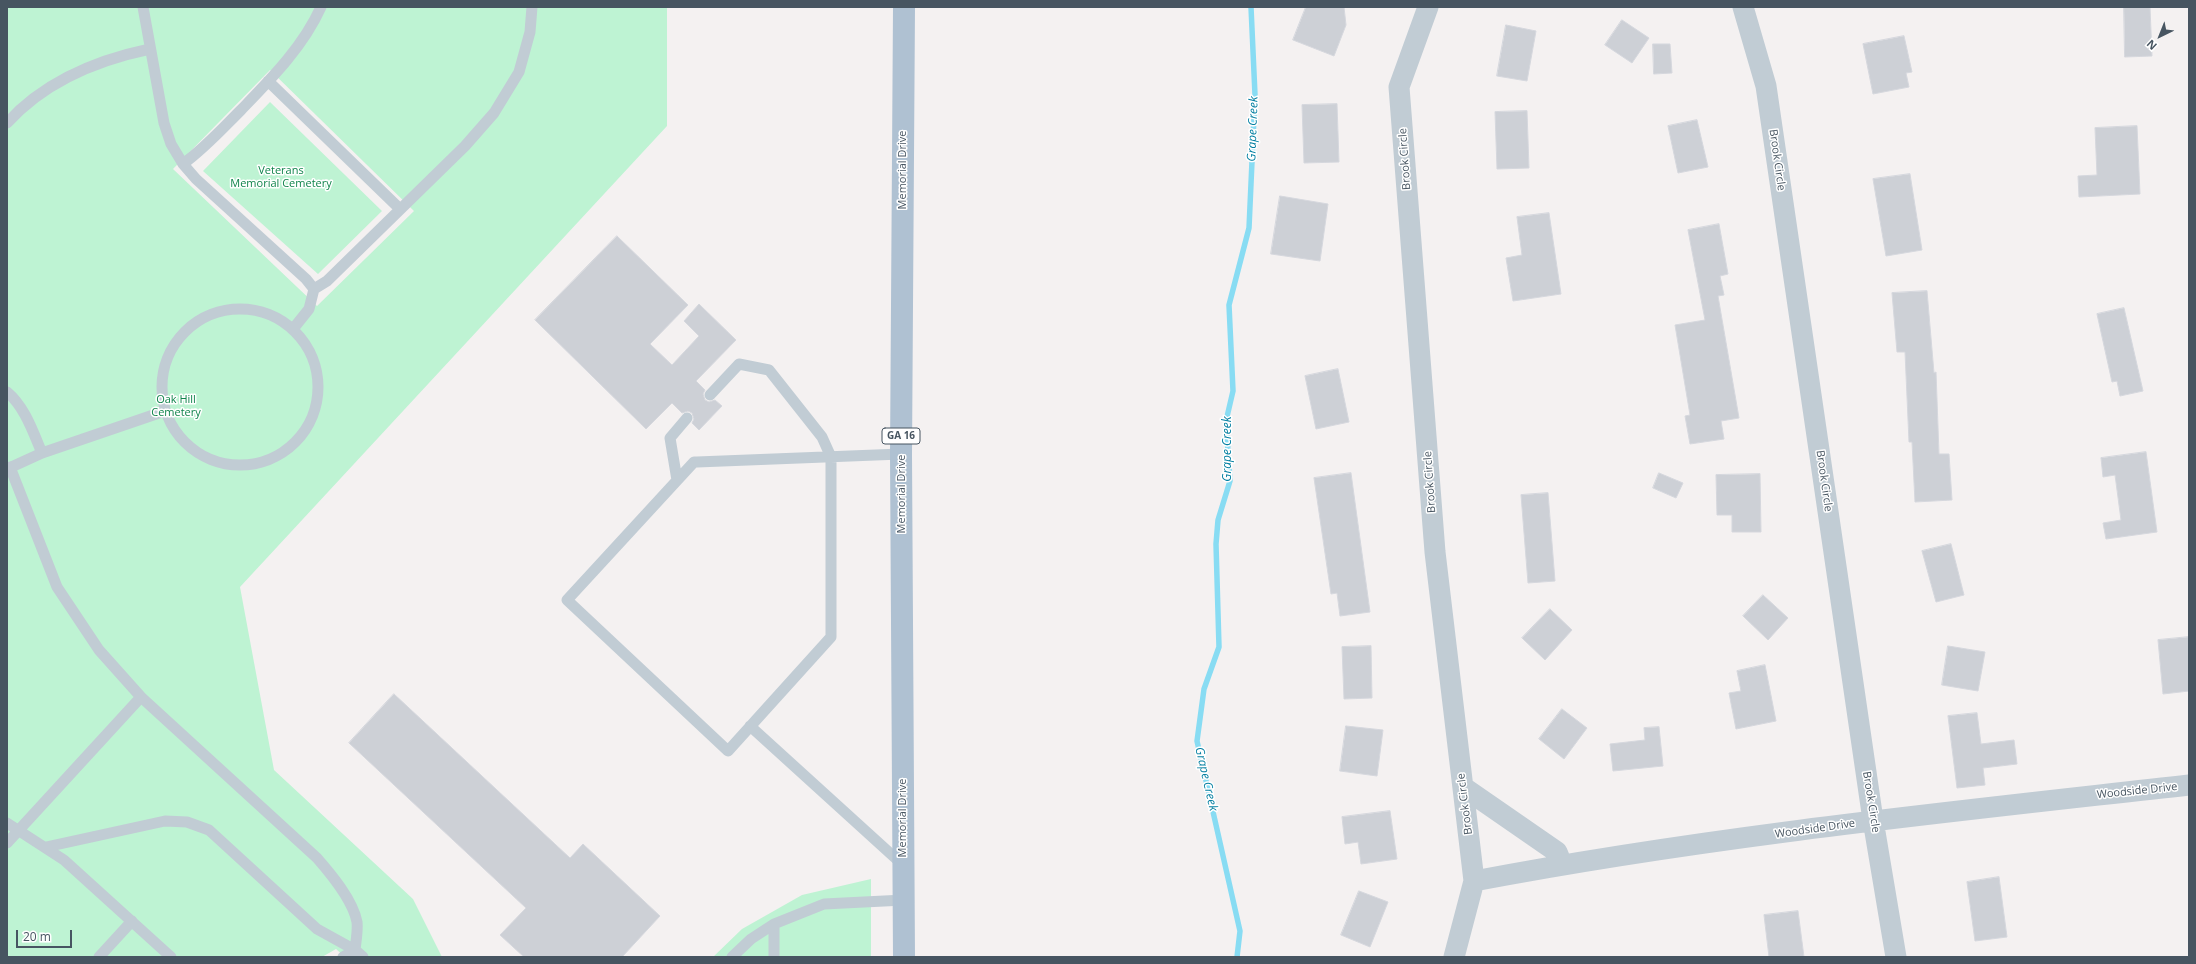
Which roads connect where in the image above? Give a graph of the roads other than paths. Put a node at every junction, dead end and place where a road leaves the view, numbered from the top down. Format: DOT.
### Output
graph roads {
  1 [pos="143,7"];
  2 [pos="321,7"];
  3 [pos="532,7"];
  4 [pos="904,7"];
  5 [pos="1428,7"];
  6 [pos="1743,7"];
  7 [pos="150,49"];
  8 [pos="268,81"];
  9 [pos="7,122"];
  10 [pos="183,164"];
  11 [pos="400,209"];
  12 [pos="314,289"];
  13 [pos="293,329"];
  14 [pos="7,392"];
  15 [pos="710,395"];
  16 [pos="165,411"];
  17 [pos="687,418"];
  18 [pos="42,453"];
  19 [pos="901,454"];
  20 [pos="831,457"];
  21 [pos="8,468"];
  22 [pos="677,480"];
  23 [pos="141,697"];
  24 [pos="750,726"];
  25 [pos="2189,785"];
  26 [pos="1463,788"];
  27 [pos="1873,820"];
  28 [pos="7,823"];
  29 [pos="19,831"];
  30 [pos="7,843"];
  31 [pos="46,847"];
  32 [pos="1562,864"];
  33 [pos="903,865"];
  34 [pos="1474,881"];
  35 [pos="904,900"];
  36 [pos="132,921"];
  37 [pos="774,924"];
  38 [pos="359,953"];
  39 [pos="99,957"];
  40 [pos="171,957"];
  41 [pos="343,957"];
  42 [pos="732,957"];
  43 [pos="774,957"];
  44 [pos="904,957"];
  45 [pos="1454,957"];
  46 [pos="1896,957"];
  1 -- 7 [label="lane"];
  2 -- 8 [label="lane"];
  3 -- 11 [label="lane"];
  4 -- 19 [label="main road, Memorial Drive / GA 16"];
  5 -- 26 [label="street, Brook Circle"];
  6 -- 27 [label="street, Brook Circle"];
  7 -- 9 [label="lane"];
  7 -- 10 [label="lane"];
  8 -- 10 [label="lane"];
  8 -- 11 [label="lane"];
  10 -- 12 [label="lane"];
  11 -- 12 [label="lane"];
  12 -- 13 [label="lane"];
  13 -- 16 [label="lane"];
  13 -- 16 [label="lane"];
  14 -- 18 [label="lane"];
  15 -- 20 [label="lane"];
  16 -- 18 [label="lane"];
  17 -- 22 [label="lane"];
  18 -- 21 [label="lane"];
  19 -- 20 [label="lane"];
  19 -- 33 [label="main road, Memorial Drive / GA 16"];
  20 -- 22 [label="lane"];
  20 -- 24 [label="lane"];
  21 -- 23 [label="lane"];
  22 -- 24 [label="lane"];
  23 -- 29 [label="lane"];
  23 -- 38 [label="lane"];
  24 -- 33 [label="lane"];
  25 -- 27 [label="street, Woodside Drive"];
  26 -- 32 [label="street"];
  26 -- 34 [label="street, Brook Circle"];
  27 -- 32 [label="street, Woodside Drive"];
  27 -- 46 [label="street, Brook Circle"];
  28 -- 29 [label="lane"];
  29 -- 30 [label="lane"];
  29 -- 31 [label="lane"];
  31 -- 36 [label="lane"];
  31 -- 38 [label="lane"];
  32 -- 34 [label="street, Woodside Drive"];
  33 -- 35 [label="main road, Memorial Drive / GA 16"];
  34 -- 45 [label="street, Brook Circle"];
  35 -- 37 [label="lane"];
  35 -- 44 [label="main road, Memorial Drive / GA 16"];
  36 -- 39 [label="lane"];
  36 -- 40 [label="lane"];
  37 -- 42 [label="lane"];
  37 -- 43 [label="lane"];
  38 -- 41 [label="lane"];
}
